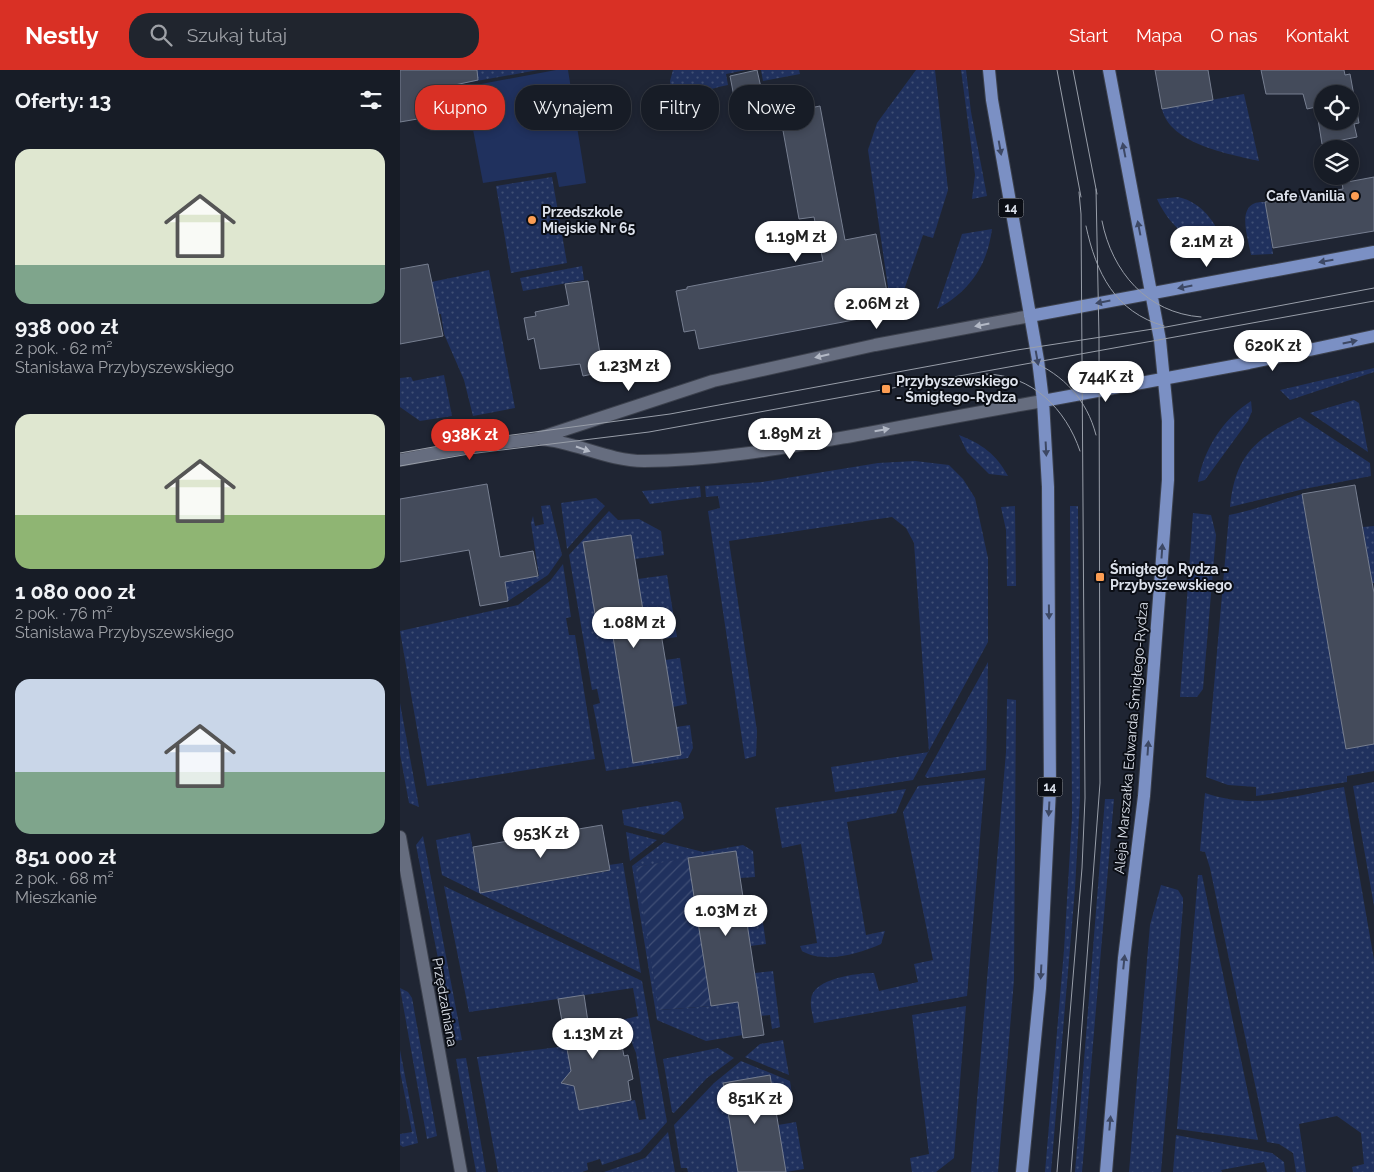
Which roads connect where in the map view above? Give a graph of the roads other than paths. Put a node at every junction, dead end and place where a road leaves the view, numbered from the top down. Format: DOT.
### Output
graph roads {
  1 [pos="989,70"];
  2 [pos="1109,70"];
  3 [pos="1374,252"];
  4 [pos="1151,293"];
  5 [pos="1030,316"];
  6 [pos="1374,336"];
  7 [pos="1165,378"];
  8 [pos="1043,401"];
  9 [pos="536,439"];
  10 [pos="400,460"];
  11 [pos="400,837"];
  12 [pos="462,1172"];
  13 [pos="1022,1172"];
  14 [pos="1106,1172"];
  1 -- 5 [label="main road, 14, one-way"];
  4 -- 2 [label="main road, Aleja Marszałka Edwarda Śmigłego-Rydza, one-way"];
  3 -- 4 [label="main road, one-way"];
  4 -- 5 [label="main road, one-way"];
  4 -- 7 [label="main road, Aleja Marszałka Edwarda Śmigłego-Rydza"];
  5 -- 8 [label="main road, 14, one-way"];
  5 -- 9 [label="street, one-way"];
  7 -- 6 [label="main road, one-way"];
  7 -- 8 [label="main road"];
  14 -- 7 [label="main road, Aleja Marszałka Edwarda Śmigłego-Rydza, one-way"];
  9 -- 8 [label="street, one-way"];
  8 -- 13 [label="main road, 14, one-way"];
  9 -- 10 [label="street"];
  11 -- 12 [label="street, Przędzalniana"];
}
